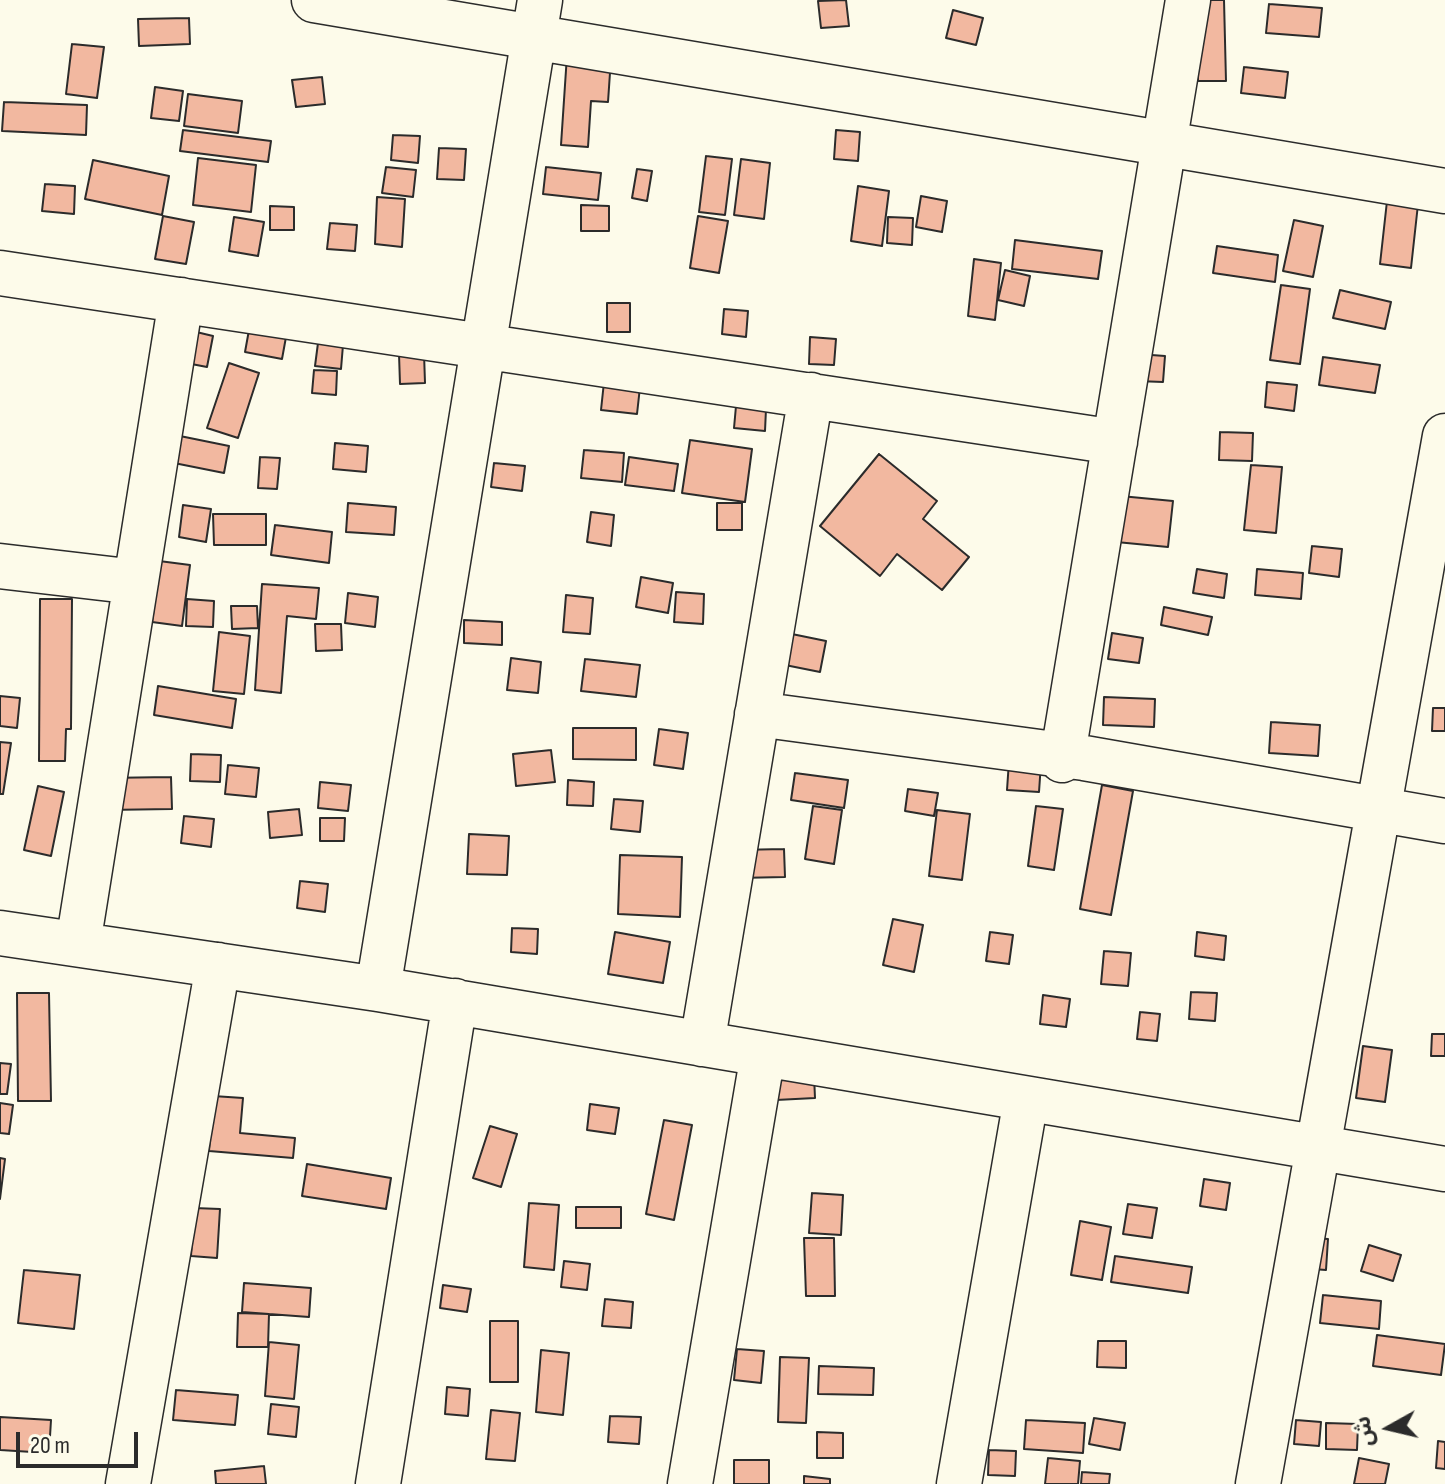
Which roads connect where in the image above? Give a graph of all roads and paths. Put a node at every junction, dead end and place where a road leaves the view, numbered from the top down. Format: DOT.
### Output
graph roads {
  1 [pos="314,0"];
  2 [pos="1188,0"];
  3 [pos="537,19"];
  4 [pos="1164,144"];
  5 [pos="1445,191"];
  6 [pos="0,273"];
  7 [pos="181,300"];
  8 [pos="483,344"];
  9 [pos="811,395"];
  10 [pos="1445,436"];
  11 [pos="1115,442"];
  12 [pos="0,566"];
  13 [pos="136,582"];
  14 [pos="757,714"];
  15 [pos="1063,758"];
  16 [pos="1378,810"];
  17 [pos="1445,821"];
  18 [pos="0,933"];
  19 [pos="78,944"];
  20 [pos="218,965"];
  21 [pos="378,989"];
  22 [pos="455,1001"];
  23 [pos="702,1044"];
  24 [pos="763,1054"];
  25 [pos="1026,1099"];
  26 [pos="1318,1148"];
  27 [pos="1445,1169"];
  28 [pos="128,1484"];
  29 [pos="378,1484"];
  30 [pos="690,1484"];
  31 [pos="959,1484"];
  32 [pos="1258,1484"];
  1 -- 3 [label="street"];
  2 -- 4 [label="street"];
  3 -- 4 [label="street"];
  3 -- 8 [label="street"];
  4 -- 5 [label="street"];
  4 -- 11 [label="street"];
  6 -- 7 [label="street"];
  7 -- 8 [label="street"];
  7 -- 13 [label="street"];
  8 -- 9 [label="street"];
  8 -- 21 [label="street"];
  9 -- 11 [label="street"];
  9 -- 14 [label="street"];
  10 -- 16 [label="street"];
  11 -- 15 [label="street"];
  12 -- 13 [label="street"];
  13 -- 19 [label="street"];
  14 -- 15 [label="street"];
  14 -- 23 [label="street"];
  15 -- 16 [label="street"];
  16 -- 17 [label="street"];
  16 -- 26 [label="street"];
  18 -- 19 [label="street"];
  19 -- 20 [label="street"];
  20 -- 21 [label="street"];
  20 -- 28 [label="street"];
  21 -- 22 [label="street"];
  22 -- 23 [label="street"];
  22 -- 29 [label="street"];
  23 -- 24 [label="street"];
  24 -- 25 [label="street"];
  24 -- 30 [label="street"];
  25 -- 26 [label="street"];
  25 -- 31 [label="street"];
  26 -- 27 [label="street"];
  26 -- 32 [label="street"];
}
